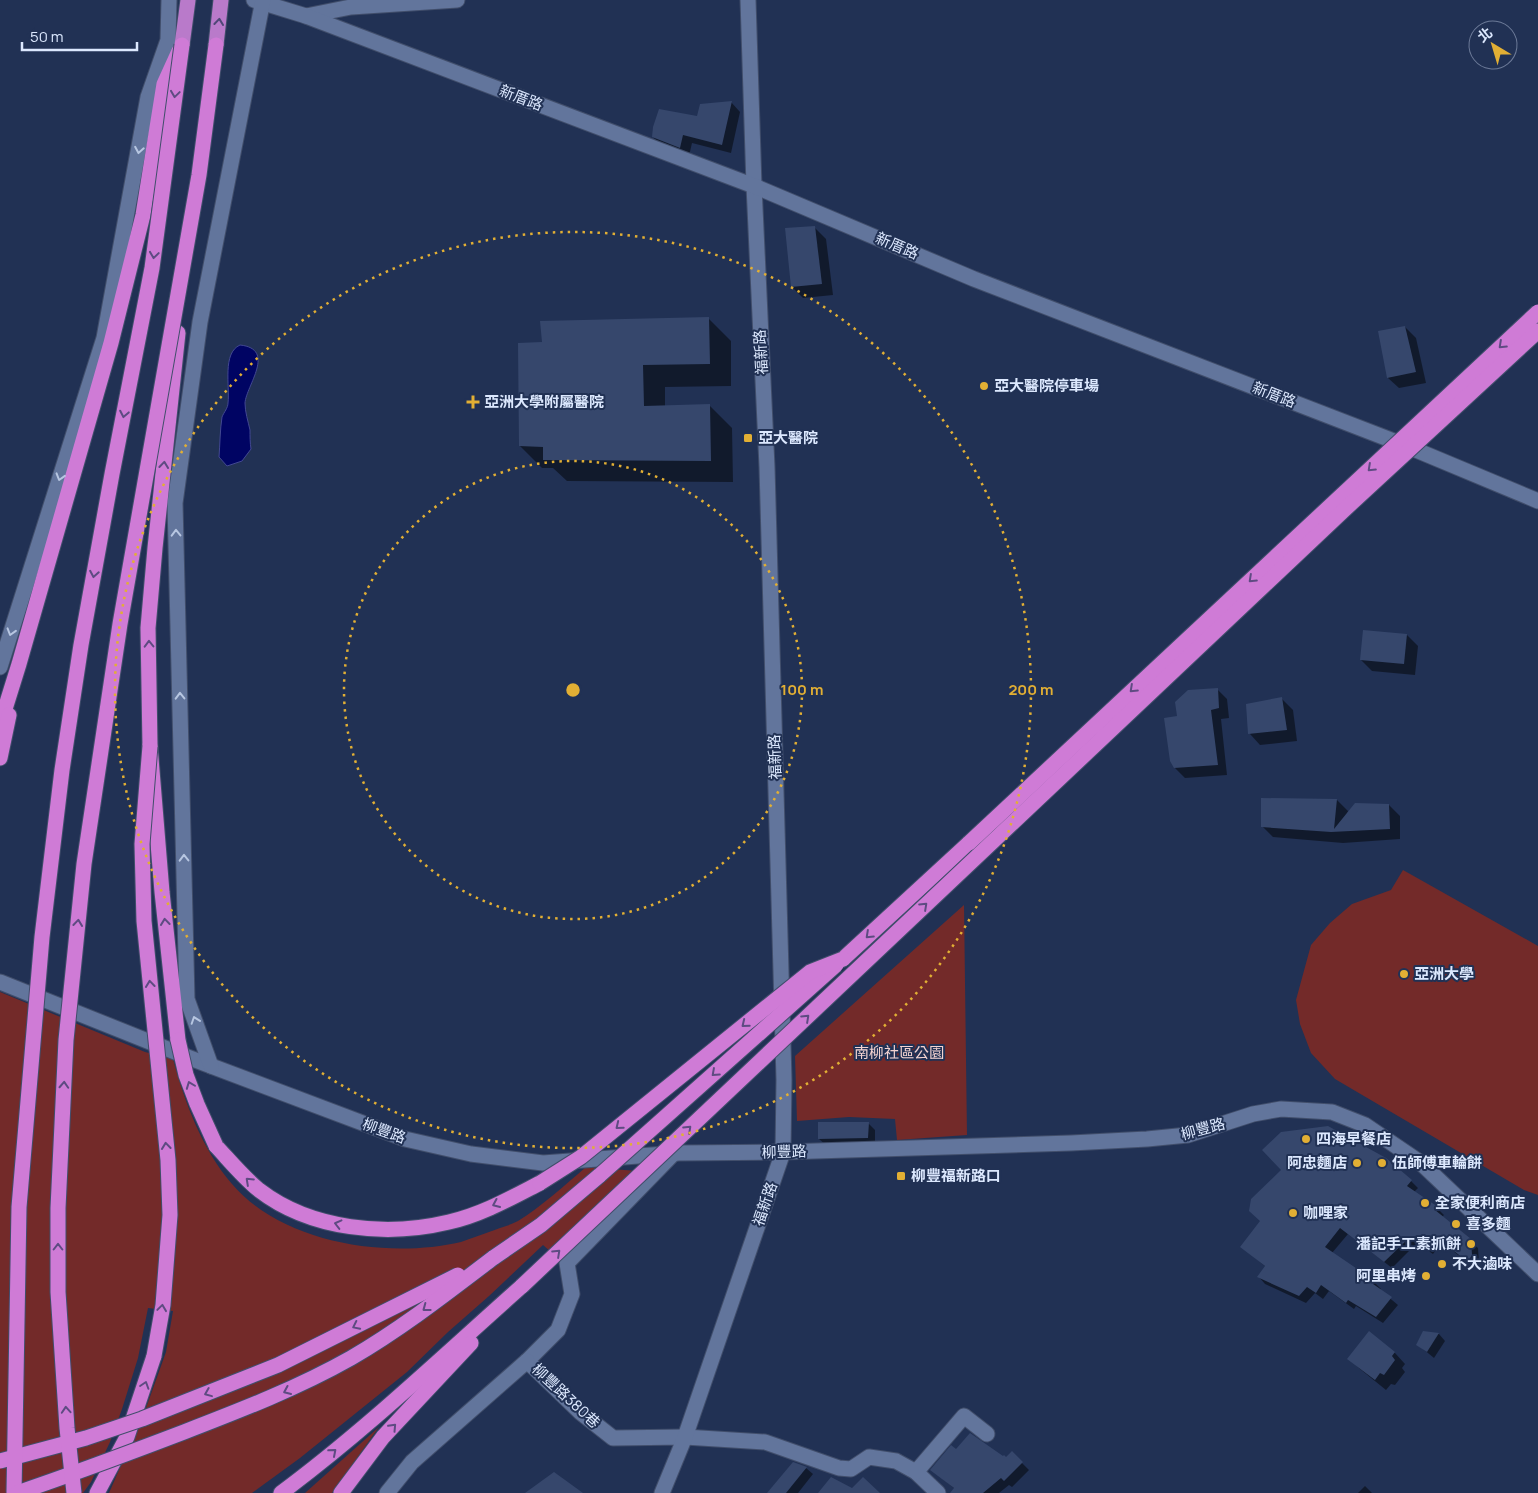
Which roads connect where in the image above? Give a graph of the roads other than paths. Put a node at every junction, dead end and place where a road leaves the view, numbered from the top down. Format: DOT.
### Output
graph roads {
  1 [pos="169,0"];
  2 [pos="188,0"];
  3 [pos="221,0"];
  4 [pos="457,0"];
  5 [pos="748,0"];
  6 [pos="260,1"];
  7 [pos="306,16"];
  8 [pos="182,45"];
  9 [pos="216,45"];
  10 [pos="754,186"];
  11 [pos="1538,312"];
  12 [pos="1538,331"];
  13 [pos="1538,501"];
  14 [pos="19,664"];
  15 [pos="0,667"];
  16 [pos="0,725"];
  17 [pos="150,746"];
  18 [pos="0,758"];
  19 [pos="843,959"];
  20 [pos="0,982"];
  21 [pos="211,1066"];
  22 [pos="783,1152"];
  23 [pos="673,1154"];
  24 [pos="493,1258"];
  25 [pos="1538,1274"];
  26 [pos="522,1286"];
  27 [pos="528,1360"];
  28 [pos="987,1434"];
  29 [pos="684,1437"];
  30 [pos="0,1461"];
  31 [pos="314,1468"];
  32 [pos="916,1472"];
  33 [pos="16,1493"];
  34 [pos="74,1493"];
  35 [pos="97,1493"];
  36 [pos="280,1493"];
  37 [pos="289,1493"];
  38 [pos="341,1493"];
  39 [pos="387,1493"];
  40 [pos="662,1493"];
  41 [pos="938,1493"];
  1 -- 15 [label="street, one-way"];
  2 -- 8 [label="highway"];
  9 -- 3 [label="highway, one-way"];
  4 -- 7 [label="street"];
  5 -- 10 [label="street, 福新路"];
  6 -- 7 [label="street, 新厝路"];
  21 -- 6 [label="street, one-way"];
  7 -- 10 [label="street, 新厝路"];
  8 -- 14 [label="highway, bridge"];
  8 -- 33 [label="highway, one-way, bridge"];
  17 -- 9 [label="highway, one-way, bridge"];
  34 -- 9 [label="highway, one-way, bridge"];
  10 -- 13 [label="street, 新厝路"];
  10 -- 22 [label="street, 福新路"];
  11 -- 19 [label="highway, one-way, bridge"];
  26 -- 12 [label="highway, one-way, bridge"];
  14 -- 16 [label="highway"];
  14 -- 18 [label="highway"];
  19 -- 17 [label="highway, one-way, bridge"];
  35 -- 17 [label="highway, one-way, bridge"];
  19 -- 24 [label="highway, one-way, bridge"];
  20 -- 21 [label="street, 柳豐路"];
  21 -- 23 [label="street, 柳豐路"];
  22 -- 23 [label="street, 柳豐路"];
  22 -- 25 [label="street, 柳豐路"];
  22 -- 29 [label="street, 福新路"];
  23 -- 27 [label="street, 柳豐路380巷"];
  24 -- 30 [label="highway, one-way, bridge"];
  24 -- 33 [label="highway, one-way, bridge"];
  31 -- 26 [label="highway, one-way"];
  38 -- 26 [label="highway, one-way"];
  27 -- 29 [label="street, 柳豐路380巷"];
  27 -- 39 [label="street"];
  28 -- 32 [label="street"];
  29 -- 32 [label="street, 柳豐路380巷"];
  29 -- 40 [label="street, 福新路"];
  31 -- 36 [label="highway"];
  31 -- 37 [label="highway"];
  32 -- 41 [label="street, 柳豐路380巷"];
}
